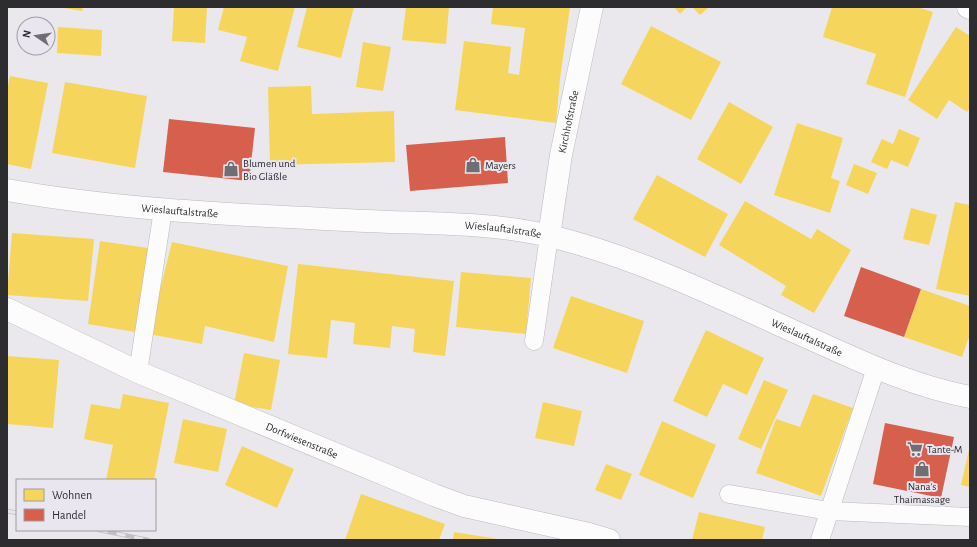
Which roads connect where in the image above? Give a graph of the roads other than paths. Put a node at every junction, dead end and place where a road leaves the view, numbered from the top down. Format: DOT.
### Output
graph roads {
  1 [pos="592,7"];
  2 [pos="7,190"];
  3 [pos="163,210"];
  4 [pos="549,236"];
  5 [pos="7,309"];
  6 [pos="534,340"];
  7 [pos="876,368"];
  8 [pos="138,372"];
  9 [pos="969,393"];
  10 [pos="729,494"];
  11 [pos="829,511"];
  12 [pos="970,517"];
  13 [pos="609,540"];
  14 [pos="820,540"];
  1 -- 4 [label="street, Kirchhofstraße"];
  2 -- 3 [label="street, Wieslauftalstraße"];
  3 -- 4 [label="street, Wieslauftalstraße"];
  3 -- 8 [label="lane"];
  4 -- 6 [label="lane"];
  4 -- 7 [label="street, Wieslauftalstraße"];
  5 -- 8 [label="street, Dorfwiesenstraße"];
  7 -- 9 [label="street, Wieslauftalstraße"];
  7 -- 11 [label="lane"];
  8 -- 13 [label="street, Dorfwiesenstraße"];
  10 -- 11 [label="lane"];
  11 -- 12 [label="lane"];
  11 -- 14 [label="lane"];
}
